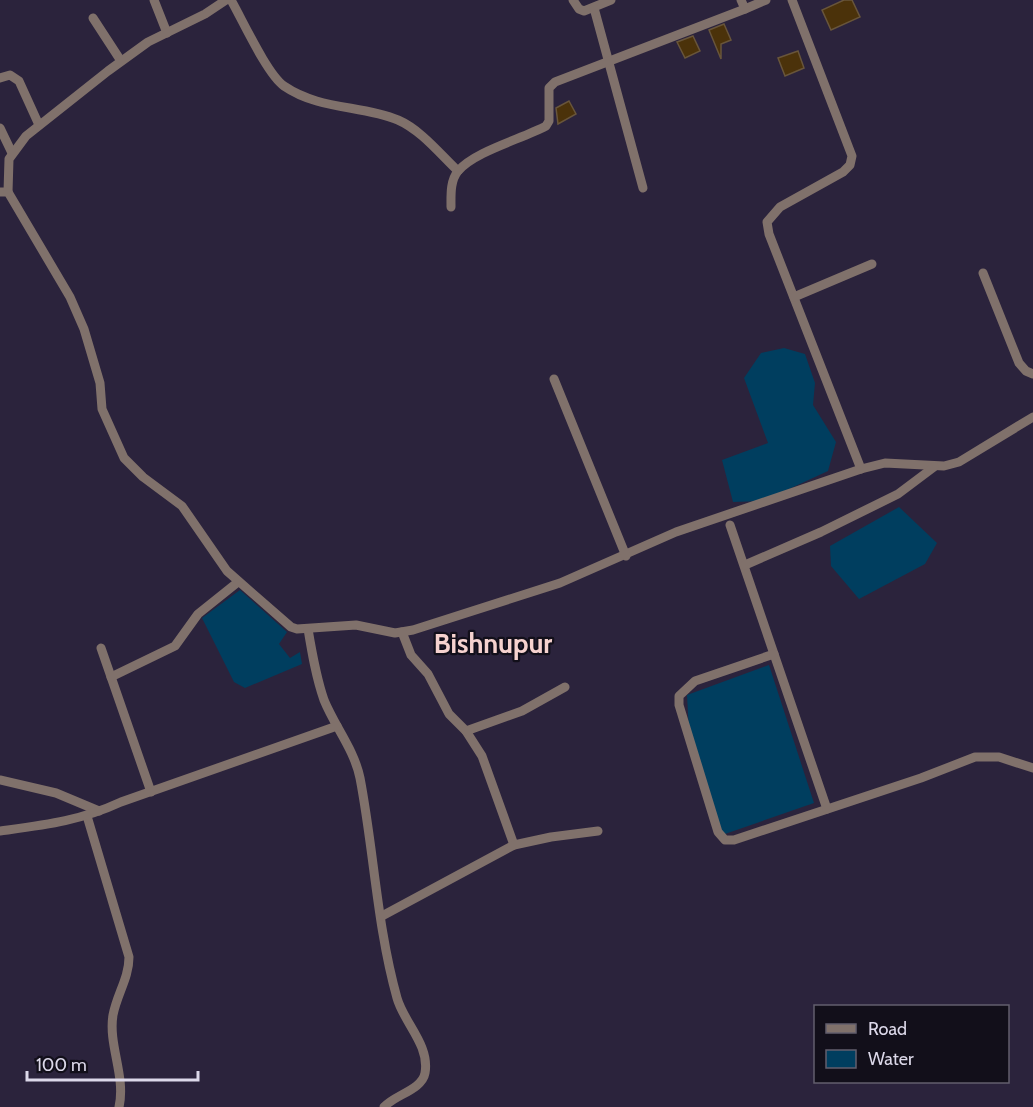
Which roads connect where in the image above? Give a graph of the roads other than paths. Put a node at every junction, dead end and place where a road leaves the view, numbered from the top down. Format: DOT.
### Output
graph roads {
  1 [pos="154,0"];
  2 [pos="226,0"];
  3 [pos="231,0"];
  4 [pos="573,0"];
  5 [pos="611,0"];
  6 [pos="766,0"];
  7 [pos="792,0"];
  8 [pos="743,4"];
  9 [pos="594,8"];
  10 [pos="93,18"];
  11 [pos="166,33"];
  12 [pos="121,61"];
  13 [pos="609,62"];
  14 [pos="0,78"];
  15 [pos="39,125"];
  16 [pos="0,128"];
  17 [pos="12,153"];
  18 [pos="458,171"];
  19 [pos="644,188"];
  20 [pos="4,192"];
  21 [pos="450,207"];
  22 [pos="872,264"];
  23 [pos="983,273"];
  24 [pos="794,297"];
  25 [pos="1033,374"];
  26 [pos="554,379"];
  27 [pos="1033,417"];
  28 [pos="934,467"];
  29 [pos="861,469"];
  30 [pos="730,525"];
  31 [pos="626,556"];
  32 [pos="744,564"];
  33 [pos="238,582"];
  34 [pos="308,629"];
  35 [pos="402,632"];
  36 [pos="101,648"];
  37 [pos="774,654"];
  38 [pos="111,677"];
  39 [pos="565,687"];
  40 [pos="337,726"];
  41 [pos="466,731"];
  42 [pos="1033,768"];
  43 [pos="0,780"];
  44 [pos="150,792"];
  45 [pos="827,809"];
  46 [pos="99,811"];
  47 [pos="87,816"];
  48 [pos="0,831"];
  49 [pos="598,831"];
  50 [pos="514,845"];
  51 [pos="382,916"];
  52 [pos="119,1107"];
  53 [pos="384,1107"];
  1 -- 11 [label="street"];
  2 -- 11 [label="street"];
  3 -- 18 [label="street"];
  4 -- 9 [label="street"];
  5 -- 9 [label="street"];
  6 -- 8 [label="street"];
  7 -- 24 [label="street"];
  8 -- 13 [label="street"];
  9 -- 13 [label="street"];
  10 -- 12 [label="street"];
  11 -- 12 [label="street"];
  12 -- 15 [label="street"];
  13 -- 18 [label="street"];
  13 -- 19 [label="street"];
  14 -- 15 [label="street"];
  15 -- 17 [label="street"];
  16 -- 17 [label="street"];
  17 -- 20 [label="street"];
  18 -- 21 [label="street"];
  20 -- 33 [label="street"];
  22 -- 24 [label="street"];
  23 -- 25 [label="street"];
  24 -- 29 [label="street"];
  26 -- 31 [label="street"];
  27 -- 28 [label="street"];
  28 -- 29 [label="street"];
  28 -- 32 [label="street"];
  29 -- 31 [label="street"];
  30 -- 32 [label="street"];
  31 -- 35 [label="street"];
  32 -- 37 [label="street"];
  33 -- 34 [label="street"];
  33 -- 38 [label="street"];
  34 -- 35 [label="street"];
  34 -- 40 [label="street"];
  35 -- 41 [label="street"];
  36 -- 38 [label="street"];
  37 -- 45 [label="street"];
  37 -- 45 [label="street"];
  38 -- 44 [label="street"];
  39 -- 41 [label="street"];
  40 -- 44 [label="street"];
  40 -- 51 [label="street"];
  41 -- 50 [label="street"];
  42 -- 45 [label="street"];
  43 -- 46 [label="street"];
  44 -- 46 [label="street"];
  46 -- 47 [label="street"];
  47 -- 48 [label="street"];
  47 -- 52 [label="street"];
  49 -- 50 [label="street"];
  50 -- 51 [label="street"];
  51 -- 53 [label="street"];
}
